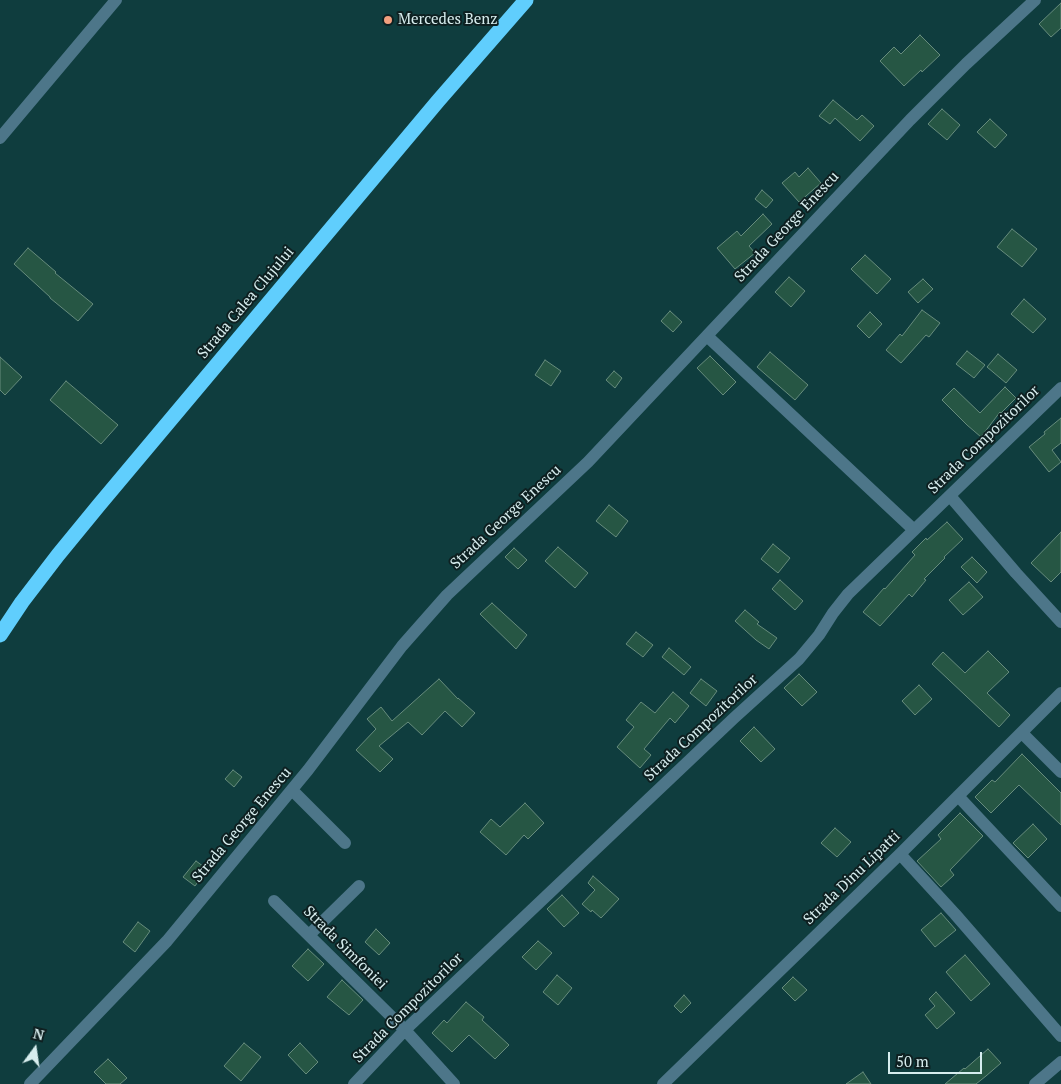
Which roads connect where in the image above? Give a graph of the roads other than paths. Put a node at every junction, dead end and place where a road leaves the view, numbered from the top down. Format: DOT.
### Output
graph roads {
  1 [pos="116,0"];
  2 [pos="526,0"];
  3 [pos="1034,0"];
  4 [pos="0,138"];
  5 [pos="707,336"];
  6 [pos="1061,388"];
  7 [pos="950,496"];
  8 [pos="914,530"];
  9 [pos="1061,622"];
  10 [pos="0,635"];
  11 [pos="1061,693"];
  12 [pos="1022,733"];
  13 [pos="1061,772"];
  14 [pos="292,790"];
  15 [pos="958,796"];
  16 [pos="345,843"];
  17 [pos="900,854"];
  18 [pos="359,886"];
  19 [pos="274,901"];
  20 [pos="1061,906"];
  21 [pos="309,935"];
  22 [pos="405,1030"];
  23 [pos="1061,1036"];
  24 [pos="1061,1062"];
  25 [pos="30,1084"];
  26 [pos="354,1084"];
  27 [pos="454,1084"];
  28 [pos="663,1084"];
  29 [pos="1034,1084"];
  1 -- 4 [label="street"];
  2 -- 10 [label="highway, Strada Calea Clujului"];
  3 -- 5 [label="street, Strada George Enescu"];
  5 -- 8 [label="street"];
  5 -- 14 [label="street, Strada George Enescu"];
  6 -- 7 [label="street, Strada Compozitorilor"];
  7 -- 8 [label="street, Strada Compozitorilor"];
  7 -- 9 [label="street"];
  8 -- 22 [label="street, Strada Compozitorilor"];
  11 -- 12 [label="street, Strada Dinu Lipatti"];
  12 -- 13 [label="street"];
  12 -- 15 [label="street, Strada Dinu Lipatti"];
  14 -- 16 [label="street"];
  14 -- 25 [label="street, Strada George Enescu"];
  15 -- 17 [label="street, Strada Dinu Lipatti"];
  15 -- 20 [label="street"];
  17 -- 23 [label="street"];
  17 -- 28 [label="street, Strada Dinu Lipatti"];
  18 -- 21 [label="street"];
  19 -- 21 [label="street, Strada Simfoniei"];
  21 -- 22 [label="street, Strada Simfoniei"];
  22 -- 26 [label="street, Strada Compozitorilor"];
  22 -- 27 [label="street, Strada Simfoniei"];
  24 -- 29 [label="street"];
}
